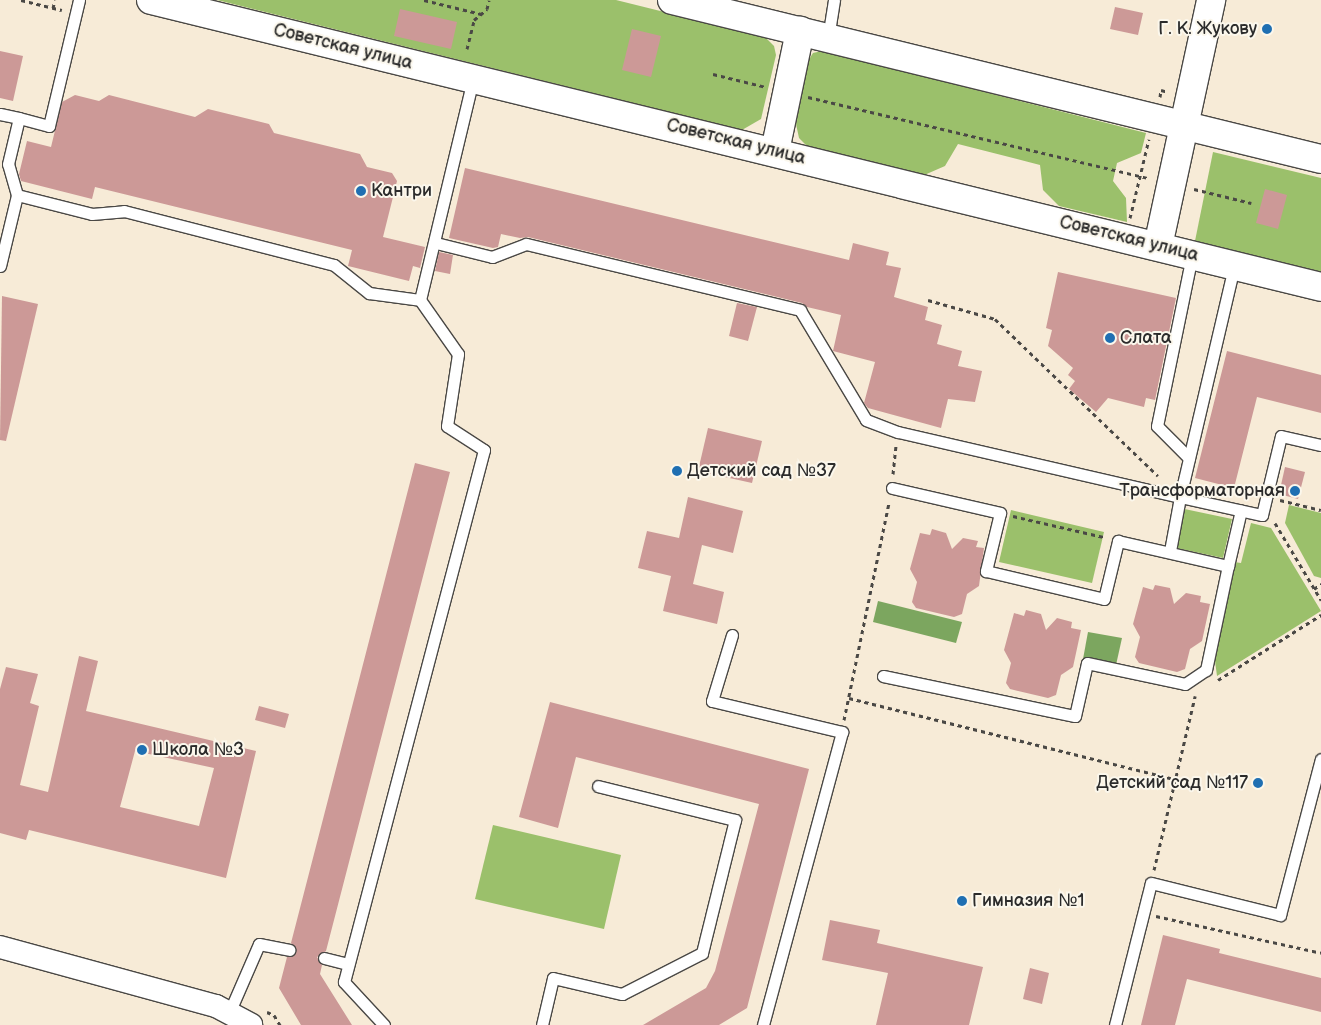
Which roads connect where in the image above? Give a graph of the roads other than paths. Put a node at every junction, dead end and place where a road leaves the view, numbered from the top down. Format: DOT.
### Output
graph roads {
  1 [pos="80,0"];
  2 [pos="151,0"];
  3 [pos="672,0"];
  4 [pos="834,0"];
  5 [pos="1211,0"];
  6 [pos="800,31"];
  7 [pos="828,38"];
  8 [pos="473,78"];
  9 [pos="0,114"];
  10 [pos="19,118"];
  11 [pos="1183,126"];
  12 [pos="775,151"];
  13 [pos="1321,159"];
  14 [pos="17,195"];
  15 [pos="436,242"];
  16 [pos="1158,246"];
  17 [pos="1192,255"];
  18 [pos="0,266"];
  19 [pos="1234,266"];
  20 [pos="1321,287"];
  21 [pos="420,300"];
  22 [pos="1321,445"];
  23 [pos="1189,458"];
  24 [pos="892,488"];
  25 [pos="1180,497"];
  26 [pos="1241,510"];
  27 [pos="1170,551"];
  28 [pos="1228,566"];
  29 [pos="732,635"];
  30 [pos="883,676"];
  31 [pos="1321,759"];
  32 [pos="598,786"];
  33 [pos="0,947"];
  34 [pos="288,950"];
  35 [pos="324,958"];
  36 [pos="348,964"];
  37 [pos="229,1013"];
  38 [pos="251,1025"];
  39 [pos="384,1025"];
  40 [pos="542,1025"];
  41 [pos="763,1025"];
  42 [pos="1115,1025"];
  1 -- 10 [label="lane"];
  2 -- 8 [label="street, Советская улица"];
  3 -- 6 [label="street"];
  4 -- 7 [label="lane"];
  5 -- 11 [label="street"];
  6 -- 7 [label="street"];
  6 -- 12 [label="street"];
  7 -- 11 [label="street"];
  8 -- 12 [label="street, Советская улица"];
  8 -- 15 [label="lane"];
  9 -- 10 [label="lane"];
  10 -- 14 [label="lane"];
  11 -- 13 [label="street"];
  11 -- 16 [label="street"];
  12 -- 16 [label="street, Советская улица"];
  14 -- 18 [label="lane"];
  14 -- 21 [label="lane"];
  15 -- 21 [label="lane"];
  15 -- 25 [label="lane"];
  16 -- 17 [label="street, Советская улица"];
  17 -- 19 [label="street, Советская улица"];
  17 -- 23 [label="lane"];
  19 -- 20 [label="street, Советская улица"];
  19 -- 23 [label="lane"];
  21 -- 36 [label="lane"];
  22 -- 26 [label="lane"];
  23 -- 25 [label="lane"];
  24 -- 27 [label="lane"];
  25 -- 26 [label="lane"];
  25 -- 27 [label="lane"];
  26 -- 28 [label="lane"];
  27 -- 28 [label="lane"];
  28 -- 30 [label="lane"];
  29 -- 41 [label="lane"];
  31 -- 42 [label="lane"];
  32 -- 40 [label="lane"];
  33 -- 37 [label="street"];
  34 -- 37 [label="lane"];
  35 -- 36 [label="lane"];
  36 -- 39 [label="lane"];
  37 -- 38 [label="street"];
}
